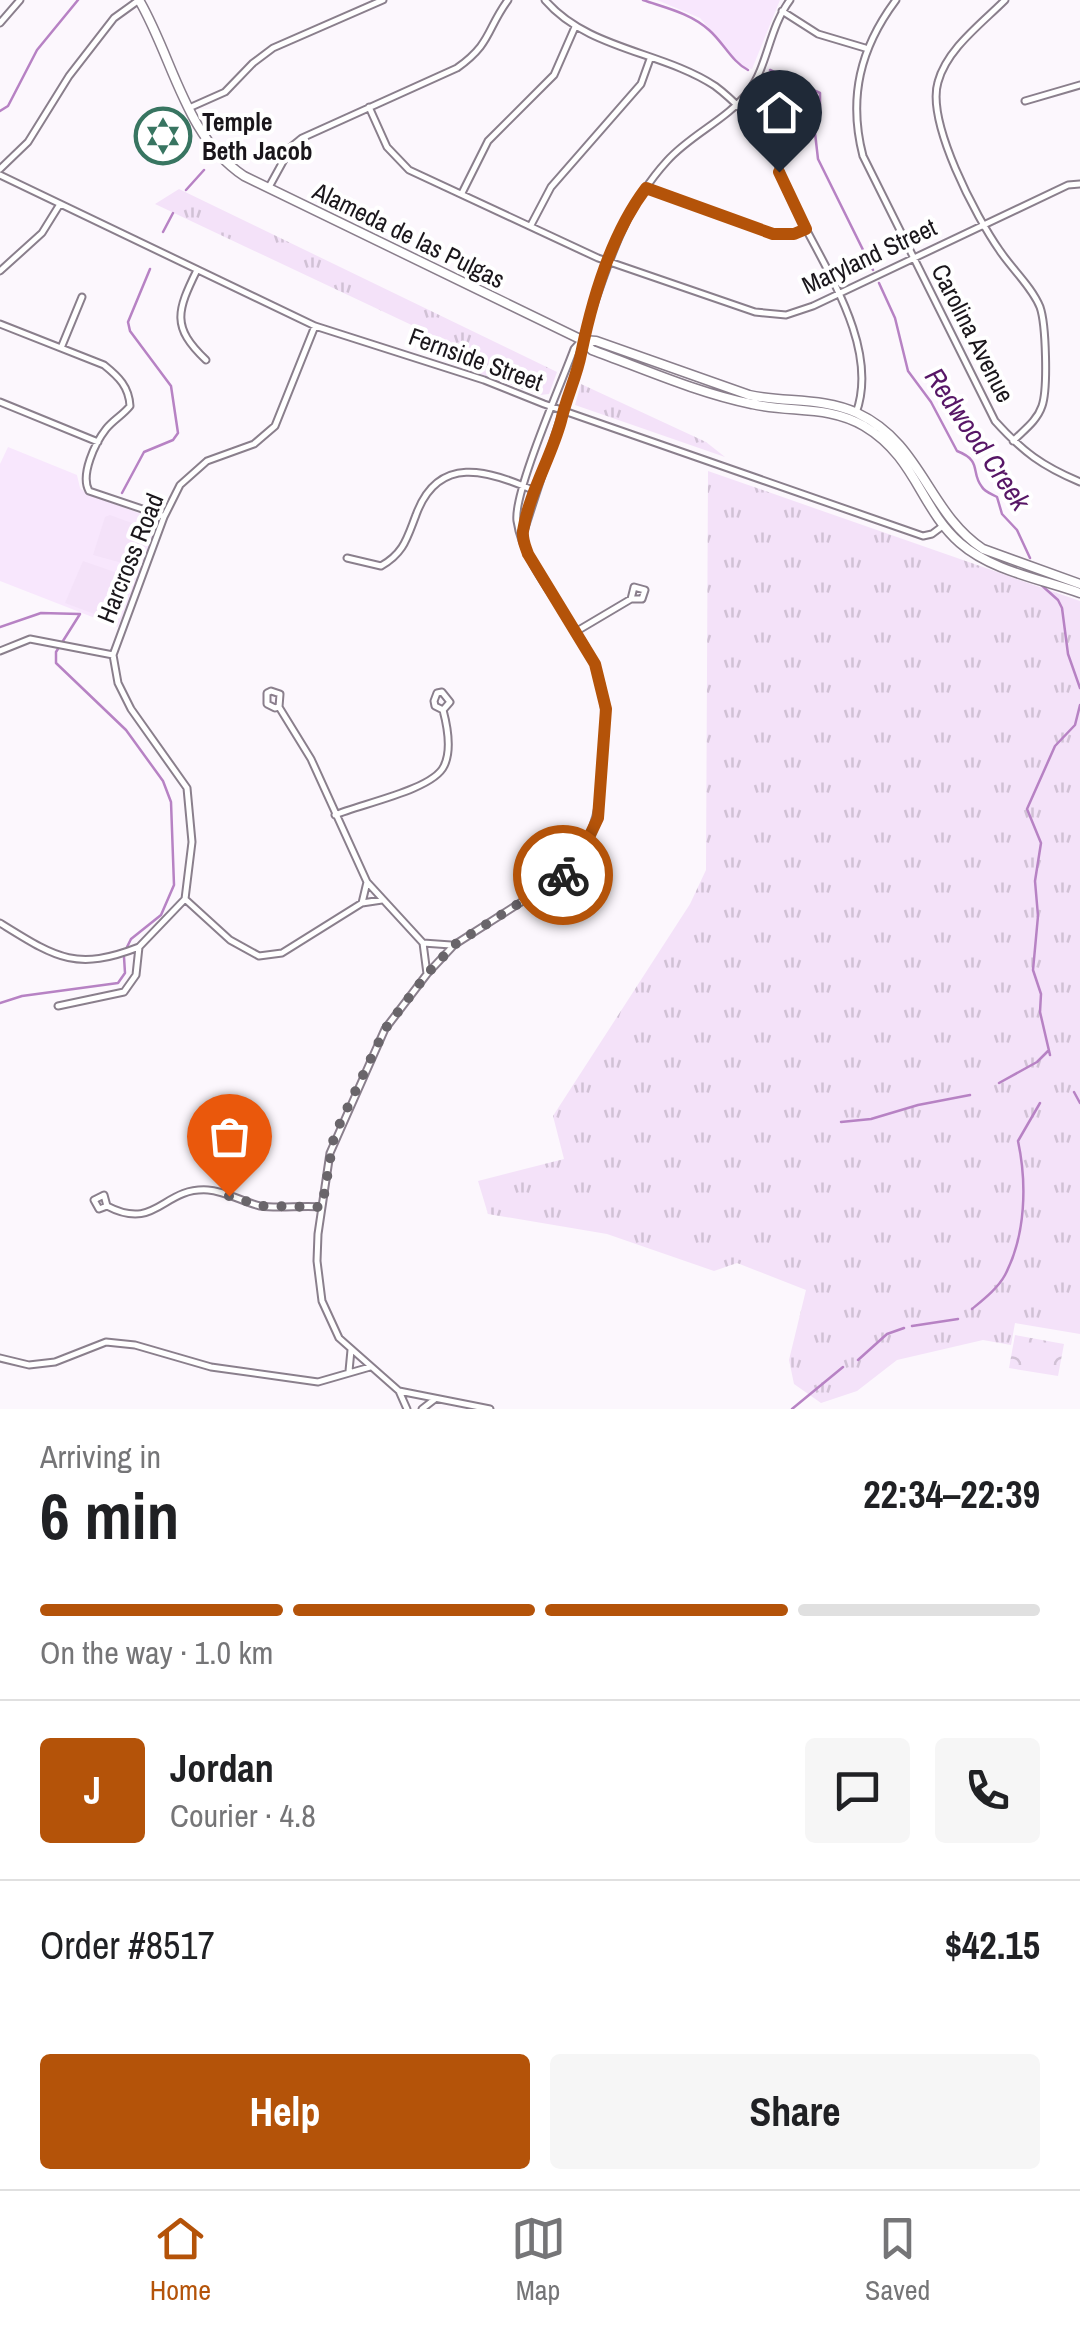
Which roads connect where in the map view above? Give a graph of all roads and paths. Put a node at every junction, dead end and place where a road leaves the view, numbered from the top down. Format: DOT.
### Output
graph roads {
  1 [pos="20,0"];
  2 [pos="139,0"];
  3 [pos="383,0"];
  4 [pos="508,0"];
  5 [pos="545,0"];
  6 [pos="790,0"];
  7 [pos="896,0"];
  8 [pos="1005,0"];
  9 [pos="782,11"];
  10 [pos="0,23"];
  11 [pos="575,27"];
  12 [pos="866,48"];
  13 [pos="650,58"];
  14 [pos="1080,86"];
  15 [pos="1025,101"];
  16 [pos="736,106"];
  17 [pos="370,107"];
  18 [pos="189,108"];
  19 [pos="0,172"];
  20 [pos="1080,184"];
  21 [pos="646,188"];
  22 [pos="268,190"];
  23 [pos="462,193"];
  24 [pos="60,204"];
  25 [pos="984,224"];
  26 [pos="530,226"];
  27 [pos="806,229"];
  28 [pos="912,257"];
  29 [pos="609,262"];
  30 [pos="196,270"];
  31 [pos="0,271"];
  32 [pos="839,295"];
  33 [pos="82,297"];
  34 [pos="0,324"];
  35 [pos="315,326"];
  36 [pos="582,340"];
  37 [pos="60,348"];
  38 [pos="206,360"];
  39 [pos="0,402"];
  40 [pos="554,408"];
  41 [pos="562,410"];
  42 [pos="855,416"];
  43 [pos="1013,441"];
  44 [pos="98,442"];
  45 [pos="1080,482"];
  46 [pos="524,486"];
  47 [pos="536,491"];
  48 [pos="164,517"];
  49 [pos="948,523"];
  50 [pos="522,537"];
  51 [pos="348,558"];
  52 [pos="1080,584"];
  53 [pos="1080,593"];
  54 [pos="632,599"];
  55 [pos="577,631"];
  56 [pos="0,650"];
  57 [pos="113,655"];
  58 [pos="280,706"];
  59 [pos="444,710"];
  60 [pos="335,815"];
  61 [pos="367,882"];
  62 [pos="185,900"];
  63 [pos="382,900"];
  64 [pos="362,903"];
  65 [pos="0,923"];
  66 [pos="423,942"];
  67 [pos="454,945"];
  68 [pos="139,947"];
  69 [pos="427,974"];
  70 [pos="58,1006"];
  71 [pos="107,1206"];
  72 [pos="322,1207"];
  73 [pos="351,1350"];
  74 [pos="0,1358"];
  75 [pos="370,1367"];
  76 [pos="350,1372"];
  77 [pos="398,1391"];
  78 [pos="436,1398"];
  79 [pos="407,1409"];
  80 [pos="422,1409"];
  81 [pos="490,1409"];
  1 -- 10 [label="street"];
  2 -- 18 [label="main road, Alameda de las Pulgas"];
  2 -- 19 [label="street"];
  3 -- 18 [label="street"];
  4 -- 17 [label="street"];
  5 -- 11 [label="street"];
  6 -- 9 [label="street"];
  7 -- 12 [label="street, Carolina Avenue"];
  8 -- 25 [label="street"];
  9 -- 12 [label="street"];
  9 -- 16 [label="street"];
  11 -- 13 [label="street"];
  11 -- 23 [label="street"];
  12 -- 28 [label="street, Carolina Avenue"];
  13 -- 16 [label="street"];
  13 -- 26 [label="street"];
  14 -- 15 [label="street"];
  16 -- 21 [label="street"];
  16 -- 27 [label="street"];
  17 -- 22 [label="street"];
  17 -- 23 [label="street, Maryland Street"];
  18 -- 22 [label="main road, Alameda de las Pulgas"];
  19 -- 24 [label="street, Fernside Street"];
  20 -- 25 [label="street, Maryland Street"];
  21 -- 27 [label="street"];
  21 -- 29 [label="street"];
  22 -- 36 [label="main road, Alameda de las Pulgas"];
  23 -- 26 [label="street, Maryland Street"];
  24 -- 30 [label="street, Fernside Street"];
  24 -- 31 [label="street"];
  25 -- 28 [label="street, Maryland Street"];
  25 -- 43 [label="street"];
  26 -- 29 [label="street, Maryland Street"];
  27 -- 32 [label="street"];
  28 -- 32 [label="street, Maryland Street"];
  28 -- 43 [label="street, Carolina Avenue"];
  29 -- 32 [label="street, Maryland Street"];
  29 -- 36 [label="street"];
  30 -- 35 [label="street, Fernside Street"];
  30 -- 38 [label="street"];
  32 -- 42 [label="street"];
  33 -- 37 [label="street"];
  34 -- 37 [label="street"];
  35 -- 40 [label="street, Fernside Street"];
  35 -- 48 [label="street, Harcross Road"];
  36 -- 40 [label="street"];
  36 -- 41 [label="street"];
  36 -- 42 [label="main road, Alameda de las Pulgas"];
  37 -- 44 [label="street"];
  39 -- 44 [label="street"];
  40 -- 41 [label="street, Fernside Street"];
  40 -- 46 [label="street"];
  41 -- 47 [label="street"];
  41 -- 49 [label="street, Fernside Street"];
  42 -- 49 [label="main road, Alameda de las Pulgas"];
  43 -- 45 [label="street, Carolina Avenue"];
  44 -- 48 [label="street"];
  46 -- 47 [label="street"];
  46 -- 50 [label="street"];
  46 -- 51 [label="street"];
  47 -- 50 [label="street"];
  48 -- 57 [label="street, Harcross Road"];
  49 -- 52 [label="main road, Alameda de las Pulgas"];
  49 -- 53 [label="main road, Alameda de las Pulgas"];
  50 -- 55 [label="street"];
  54 -- 55 [label="street"];
  55 -- 67 [label="street"];
  56 -- 57 [label="street"];
  57 -- 62 [label="street, Harcross Road"];
  58 -- 60 [label="street"];
  59 -- 60 [label="street"];
  60 -- 61 [label="street"];
  61 -- 63 [label="street"];
  61 -- 64 [label="street"];
  62 -- 64 [label="street"];
  62 -- 68 [label="street"];
  63 -- 64 [label="street"];
  63 -- 66 [label="street"];
  65 -- 68 [label="street"];
  66 -- 67 [label="street"];
  66 -- 69 [label="street"];
  67 -- 69 [label="street"];
  68 -- 70 [label="street"];
  69 -- 72 [label="street"];
  71 -- 72 [label="street"];
  72 -- 73 [label="street"];
  73 -- 75 [label="street"];
  73 -- 76 [label="street"];
  74 -- 76 [label="street"];
  75 -- 76 [label="street"];
  75 -- 77 [label="street"];
  77 -- 78 [label="street"];
  77 -- 79 [label="street"];
  78 -- 80 [label="street"];
  78 -- 81 [label="street"];
}
